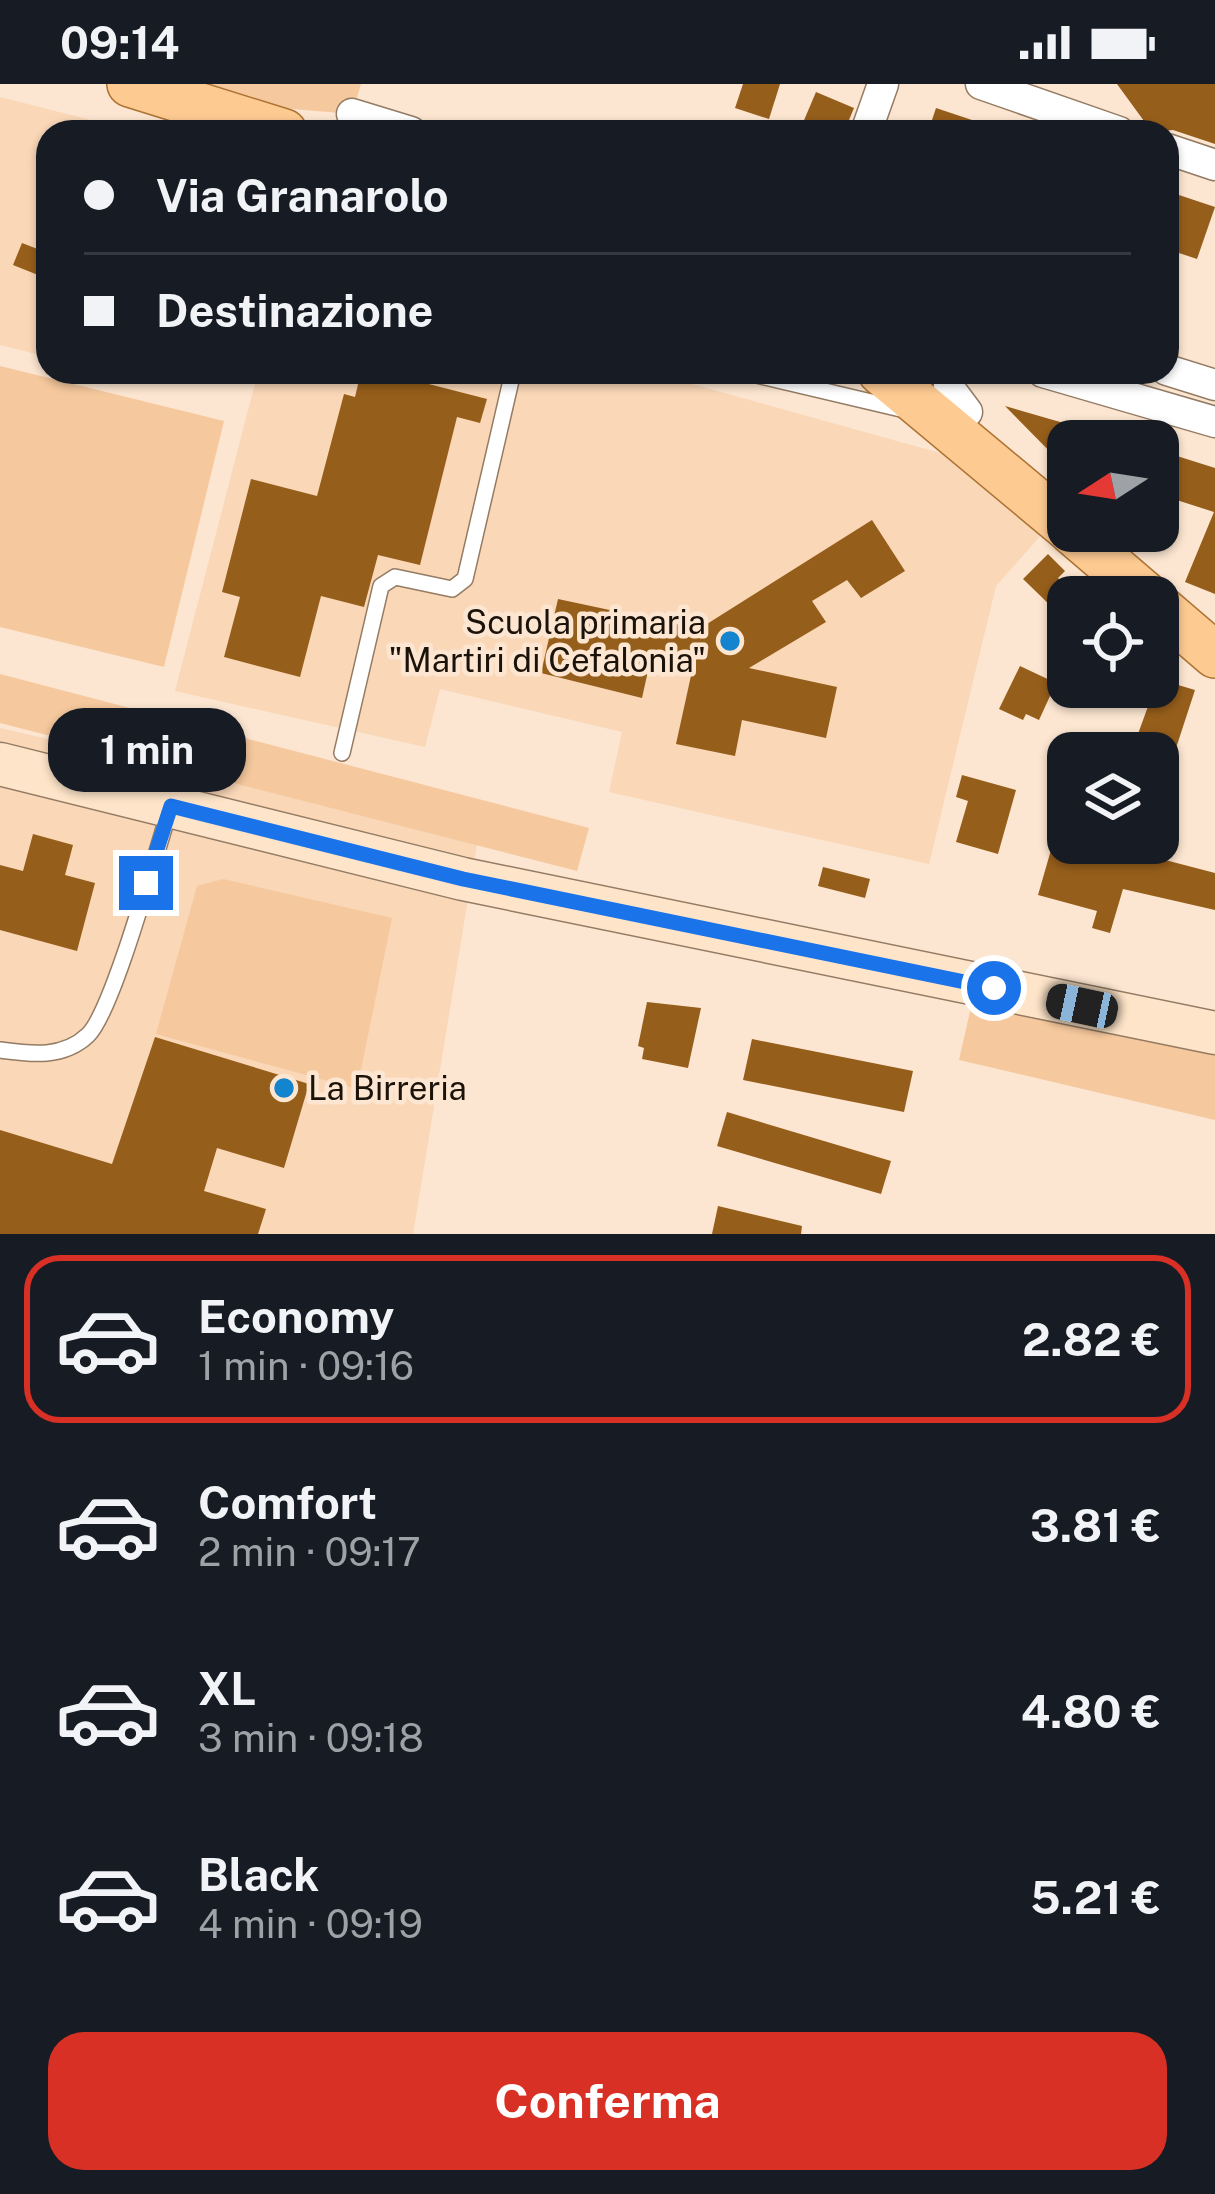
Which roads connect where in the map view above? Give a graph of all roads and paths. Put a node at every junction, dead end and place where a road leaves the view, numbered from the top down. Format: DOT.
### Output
graph roads {
  1 [pos="130,84"];
  2 [pos="883,84"];
  3 [pos="981,84"];
  4 [pos="352,114"];
  5 [pos="229,120"];
  6 [pos="372,120"];
  7 [pos="870,120"];
  8 [pos="1084,120"];
  9 [pos="1179,153"];
  10 [pos="1215,165"];
  11 [pos="1179,374"];
  12 [pos="510,384"];
  13 [pos="830,384"];
  14 [pos="911,384"];
  15 [pos="1084,384"];
  16 [pos="1215,385"];
  17 [pos="951,401"];
  18 [pos="1215,422"];
  19 [pos="1047,506"];
  20 [pos="1095,552"];
  21 [pos="1123,576"];
  22 [pos="1179,624"];
  23 [pos="1215,655"];
  24 [pos="342,753"];
  25 [pos="0,764"];
  26 [pos="171,806"];
  27 [pos="1215,1033"];
  28 [pos="0,1050"];
  1 -- 5 [label="main road"];
  2 -- 7 [label="street"];
  3 -- 8 [label="street"];
  4 -- 6 [label="street"];
  9 -- 10 [label="street"];
  11 -- 16 [label="street"];
  12 -- 24 [label="lane"];
  13 -- 17 [label="lane"];
  14 -- 17 [label="main road"];
  15 -- 18 [label="street"];
  17 -- 19 [label="main road"];
  20 -- 21 [label="main road"];
  22 -- 23 [label="main road"];
  25 -- 26 [label="main road"];
  26 -- 27 [label="main road"];
  26 -- 28 [label="lane"];
}
